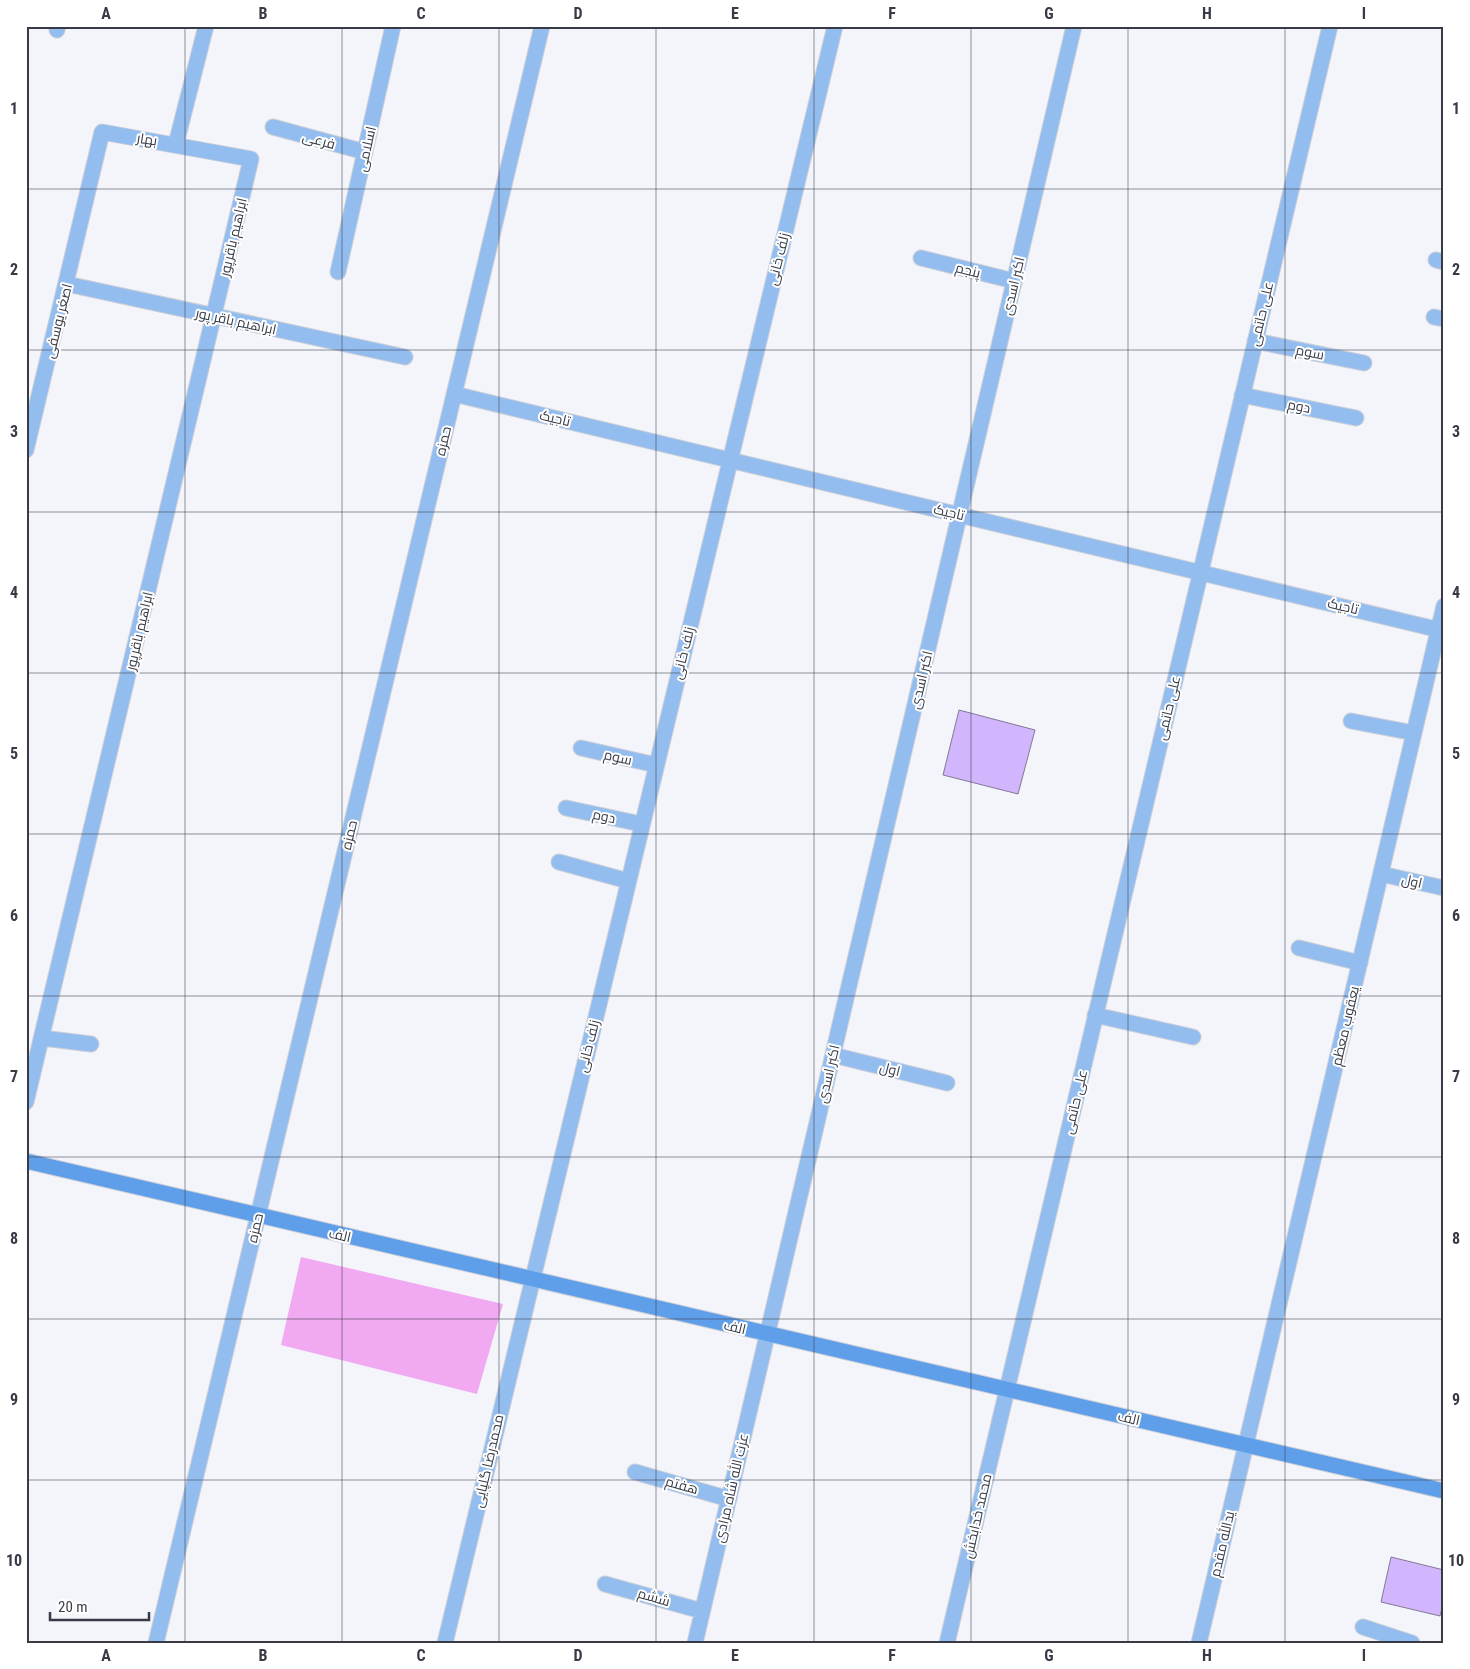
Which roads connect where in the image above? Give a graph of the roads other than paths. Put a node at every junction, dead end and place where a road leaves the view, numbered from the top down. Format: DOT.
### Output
graph roads {
  1 [pos="206,26"];
  2 [pos="393,26"];
  3 [pos="542,26"];
  4 [pos="835,26"];
  5 [pos="1074,26"];
  6 [pos="1330,26"];
  7 [pos="273,127"];
  8 [pos="176,144"];
  9 [pos="365,152"];
  10 [pos="251,159"];
  11 [pos="88,191"];
  12 [pos="921,258"];
  13 [pos="338,272"];
  14 [pos="1014,281"];
  15 [pos="67,284"];
  16 [pos="214,316"];
  17 [pos="1255,341"];
  18 [pos="405,358"];
  19 [pos="1364,363"];
  20 [pos="454,394"];
  21 [pos="1242,395"];
  22 [pos="1356,418"];
  23 [pos="26,450"];
  24 [pos="730,460"];
  25 [pos="960,515"];
  26 [pos="1200,572"];
  27 [pos="1444,606"];
  28 [pos="1441,630"];
  29 [pos="1351,721"];
  30 [pos="1414,733"];
  31 [pos="581,748"];
  32 [pos="656,765"];
  33 [pos="566,808"];
  34 [pos="641,824"];
  35 [pos="559,862"];
  36 [pos="1381,874"];
  37 [pos="628,881"];
  38 [pos="1444,888"];
  39 [pos="1298,948"];
  40 [pos="1360,963"];
  41 [pos="1095,1016"];
  42 [pos="1193,1036"];
  43 [pos="42,1038"];
  44 [pos="91,1044"];
  45 [pos="833,1055"];
  46 [pos="946,1082"];
  47 [pos="26,1102"];
  48 [pos="26,1161"];
  49 [pos="258,1216"];
  50 [pos="531,1279"];
  51 [pos="767,1334"];
  52 [pos="1007,1390"];
  53 [pos="1246,1445"];
  54 [pos="635,1472"];
  55 [pos="1444,1491"];
  56 [pos="729,1499"];
  57 [pos="605,1584"];
  58 [pos="702,1611"];
  59 [pos="1362,1627"];
  60 [pos="156,1643"];
  61 [pos="445,1643"];
  62 [pos="695,1643"];
  63 [pos="947,1643"];
  64 [pos="1199,1643"];
  65 [pos="1412,1643"];
  1 -- 8 [label="street"];
  2 -- 9 [label="street, اسلامی"];
  3 -- 20 [label="street, حمزه"];
  4 -- 24 [label="street, زلف خانی"];
  5 -- 14 [label="street, اکبر اسدی"];
  6 -- 17 [label="street, علی حاتمی"];
  7 -- 9 [label="street, فرعی"];
  8 -- 10 [label="street, بهار"];
  8 -- 11 [label="street, بهار"];
  9 -- 13 [label="street, اسلامی"];
  10 -- 16 [label="street, ابراهیم باقرپور"];
  11 -- 15 [label="street, اصغر یوسفی"];
  12 -- 14 [label="street, پنجم"];
  14 -- 25 [label="street, اکبر اسدی"];
  15 -- 16 [label="street, ابراهیم باقر پور"];
  15 -- 23 [label="street, اصغر یوسفی"];
  16 -- 18 [label="street, ابراهیم باقر پور"];
  16 -- 43 [label="street, ابراهیم باقرپور"];
  17 -- 19 [label="street, سوم"];
  17 -- 21 [label="street, علی حاتمی"];
  20 -- 24 [label="street, تاجیک"];
  20 -- 49 [label="street, حمزه"];
  21 -- 22 [label="street, دوم"];
  21 -- 26 [label="street, علی حاتمی"];
  24 -- 25 [label="street, تاجیک"];
  24 -- 32 [label="street, زلف خانی"];
  25 -- 26 [label="street, تاجیک"];
  25 -- 45 [label="street, اکبر اسدی"];
  26 -- 28 [label="street, تاجیک"];
  26 -- 41 [label="street, علی حاتمی"];
  27 -- 28 [label="street, یعقوب معظم"];
  28 -- 30 [label="street, یعقوب معظم"];
  29 -- 30 [label="street"];
  30 -- 36 [label="street, یعقوب معظم"];
  31 -- 32 [label="street, سوم"];
  32 -- 34 [label="street, زلف خانی"];
  33 -- 34 [label="street, دوم"];
  34 -- 37 [label="street, زلف خانی"];
  35 -- 37 [label="street"];
  36 -- 38 [label="street, اول"];
  36 -- 40 [label="street, یعقوب معظم"];
  37 -- 50 [label="street, زلف خانی"];
  39 -- 40 [label="street"];
  40 -- 53 [label="street, یعقوب معظم"];
  41 -- 42 [label="street"];
  41 -- 52 [label="street, علی حاتمی"];
  43 -- 44 [label="street"];
  43 -- 47 [label="street, ابراهیم باقرپور"];
  45 -- 46 [label="street, اول"];
  45 -- 51 [label="street, اکبر اسدی"];
  48 -- 49 [label="street, الف"];
  49 -- 50 [label="street, الف"];
  49 -- 60 [label="street, حمزه"];
  50 -- 51 [label="street, الف"];
  50 -- 61 [label="street, محمدرضا گلپایی"];
  51 -- 52 [label="street, الف"];
  51 -- 56 [label="street, عزت الله شاه مرادی"];
  52 -- 53 [label="street, الف"];
  52 -- 63 [label="street, محمد خدابخش"];
  53 -- 55 [label="street, الف"];
  53 -- 64 [label="street, یدالله مقدم"];
  54 -- 56 [label="street, هفتم"];
  56 -- 58 [label="street, عزت الله شاه مرادی"];
  57 -- 58 [label="street, ششم"];
  58 -- 62 [label="street, عزت الله شاه مرادی"];
  59 -- 65 [label="street"];
}
